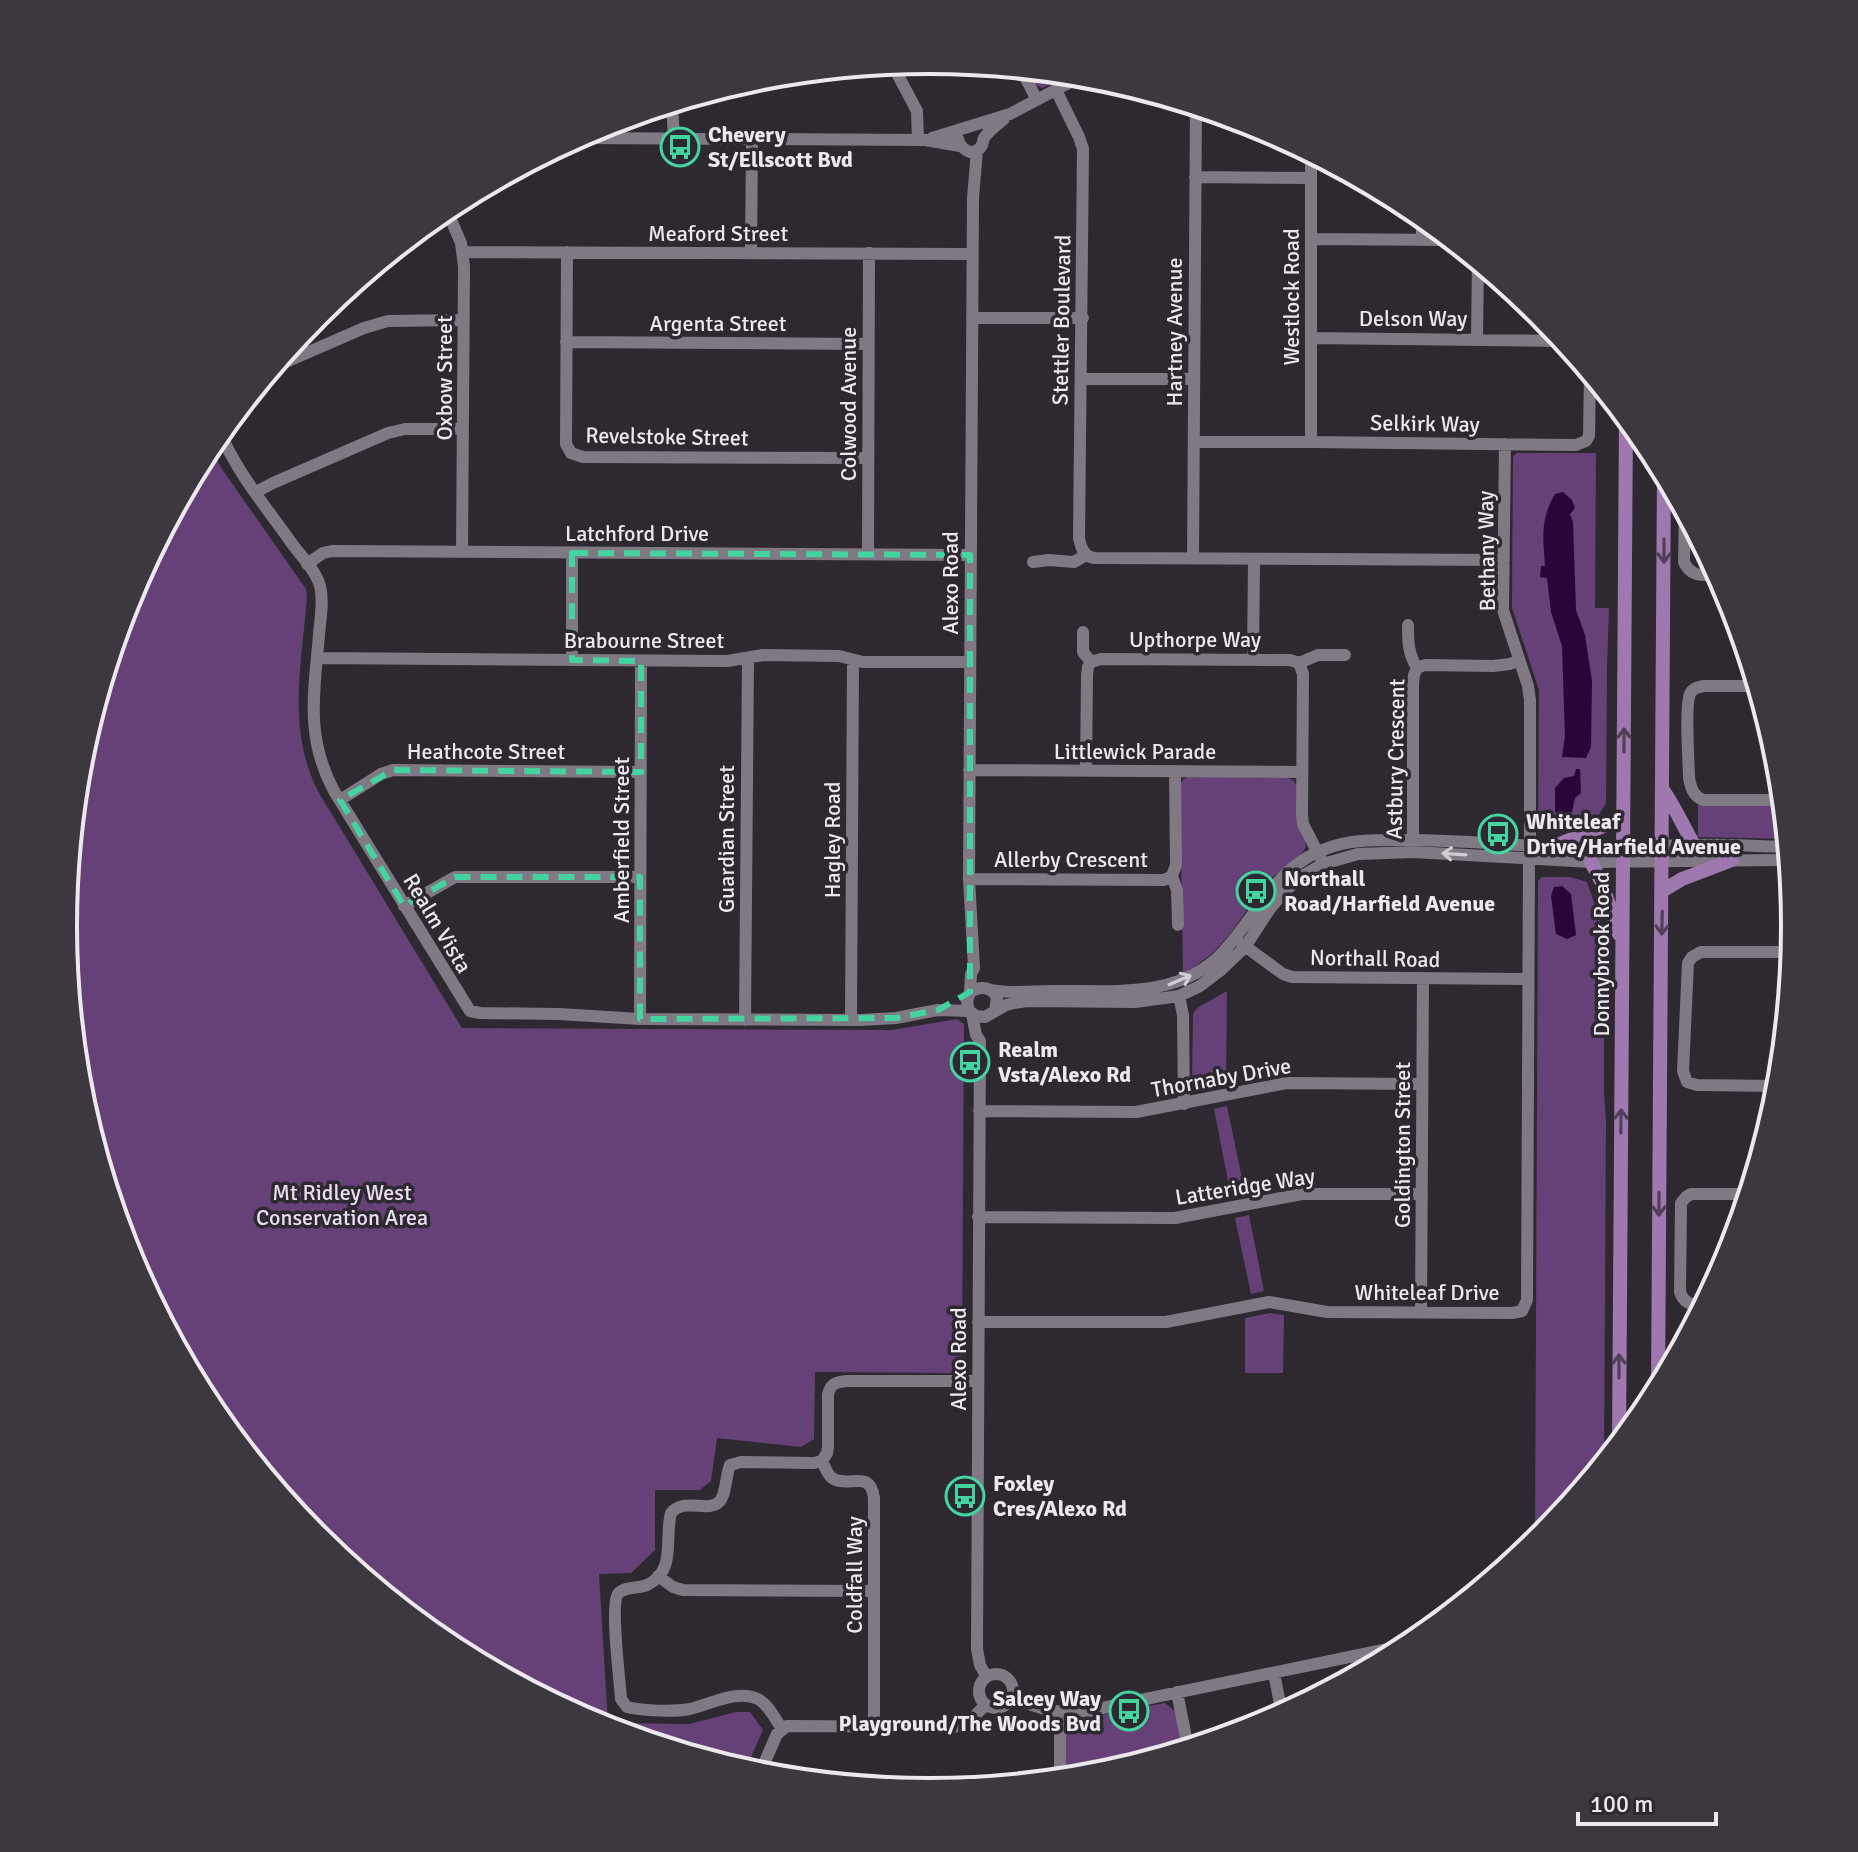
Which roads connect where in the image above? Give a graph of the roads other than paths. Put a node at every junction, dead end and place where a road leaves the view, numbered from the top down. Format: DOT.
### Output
graph roads {
  1 [pos="898,75"];
  2 [pos="1027,80"];
  3 [pos="1065,85"];
  4 [pos="1056,90"];
  5 [pos="1037,100"];
  6 [pos="673,114"];
  7 [pos="1010,114"];
  8 [pos="1196,117"];
  9 [pos="968,128"];
  10 [pos="604,139"];
  11 [pos="674,140"];
  12 [pos="752,140"];
  13 [pos="921,140"];
  14 [pos="972,146"];
  15 [pos="1311,165"];
  16 [pos="1195,177"];
  17 [pos="1311,178"];
  18 [pos="451,221"];
  19 [pos="1422,232"];
  20 [pos="1311,239"];
  21 [pos="1422,240"];
  22 [pos="1434,240"];
  23 [pos="463,252"];
  24 [pos="567,252"];
  25 [pos="751,253"];
  26 [pos="869,253"];
  27 [pos="972,254"];
  28 [pos="1478,274"];
  29 [pos="972,318"];
  30 [pos="1083,318"];
  31 [pos="464,320"];
  32 [pos="1311,338"];
  33 [pos="1477,339"];
  34 [pos="1547,341"];
  35 [pos="566,342"];
  36 [pos="869,344"];
  37 [pos="293,359"];
  38 [pos="1082,379"];
  39 [pos="1193,379"];
  40 [pos="1590,389"];
  41 [pos="463,429"];
  42 [pos="1626,437"];
  43 [pos="1194,442"];
  44 [pos="1311,442"];
  45 [pos="1505,444"];
  46 [pos="226,445"];
  47 [pos="868,458"];
  48 [pos="256,492"];
  49 [pos="1664,495"];
  50 [pos="1685,533"];
  51 [pos="462,552"];
  52 [pos="572,553"];
  53 [pos="868,554"];
  54 [pos="970,555"];
  55 [pos="1086,555"];
  56 [pos="1193,558"];
  57 [pos="1254,560"];
  58 [pos="1504,560"];
  59 [pos="1033,562"];
  60 [pos="307,564"];
  61 [pos="1705,575"];
  62 [pos="1408,625"];
  63 [pos="1083,632"];
  64 [pos="1345,655"];
  65 [pos="317,658"];
  66 [pos="748,658"];
  67 [pos="572,660"];
  68 [pos="1253,660"];
  69 [pos="1519,660"];
  70 [pos="641,661"];
  71 [pos="853,661"];
  72 [pos="969,662"];
  73 [pos="1091,662"];
  74 [pos="1299,663"];
  75 [pos="1417,668"];
  76 [pos="1746,686"];
  77 [pos="969,770"];
  78 [pos="1086,770"];
  79 [pos="1175,771"];
  80 [pos="641,772"];
  81 [pos="1301,772"];
  82 [pos="1663,790"];
  83 [pos="340,800"];
  84 [pos="1772,800"];
  85 [pos="1623,818"];
  86 [pos="1530,845"];
  87 [pos="1694,845"];
  88 [pos="1413,846"];
  89 [pos="1555,846"];
  90 [pos="1777,847"];
  91 [pos="1317,851"];
  92 [pos="1663,853"];
  93 [pos="1623,854"];
  94 [pos="1529,860"];
  95 [pos="1732,860"];
  96 [pos="1778,860"];
  97 [pos="1591,862"];
  98 [pos="1323,864"];
  99 [pos="1172,876"];
  100 [pos="640,877"];
  101 [pos="969,879"];
  102 [pos="1662,891"];
  103 [pos="404,906"];
  104 [pos="1178,925"];
  105 [pos="1240,942"];
  106 [pos="1623,946"];
  107 [pos="1780,952"];
  108 [pos="974,968"];
  109 [pos="1423,978"];
  110 [pos="1528,979"];
  111 [pos="989,989"];
  112 [pos="969,994"];
  113 [pos="1179,996"];
  114 [pos="938,1010"];
  115 [pos="971,1012"];
  116 [pos="992,1013"];
  117 [pos="640,1019"];
  118 [pos="745,1020"];
  119 [pos="851,1020"];
  120 [pos="980,1041"];
  121 [pos="1422,1084"];
  122 [pos="1766,1086"];
  123 [pos="1184,1104"];
  124 [pos="979,1111"];
  125 [pos="1422,1194"];
  126 [pos="1738,1194"];
  127 [pos="978,1217"];
  128 [pos="1692,1305"];
  129 [pos="1421,1312"];
  130 [pos="978,1322"];
  131 [pos="1658,1366"];
  132 [pos="977,1381"];
  133 [pos="1619,1425"];
  134 [pos="822,1461"];
  135 [pos="658,1576"];
  136 [pos="874,1591"];
  137 [pos="1366,1657"];
  138 [pos="1274,1673"];
  139 [pos="986,1676"];
  140 [pos="1177,1692"];
  141 [pos="1013,1697"];
  142 [pos="1280,1702"];
  143 [pos="985,1705"];
  144 [pos="1060,1713"];
  145 [pos="874,1726"];
  146 [pos="782,1729"];
  147 [pos="1186,1738"];
  148 [pos="765,1762"];
  149 [pos="1060,1768"];
  1 -- 13 [label="street"];
  2 -- 5 [label="street"];
  3 -- 4 [label="street"];
  4 -- 5 [label="street"];
  4 -- 30 [label="street, Stettler Boulevard"];
  5 -- 7 [label="street"];
  6 -- 11 [label="street"];
  7 -- 9 [label="street"];
  7 -- 14 [label="street"];
  8 -- 16 [label="street, Hartney Avenue"];
  9 -- 13 [label="street"];
  9 -- 14 [label="street"];
  9 -- 14 [label="street"];
  10 -- 11 [label="street"];
  11 -- 12 [label="street"];
  12 -- 13 [label="street"];
  12 -- 25 [label="street"];
  13 -- 14 [label="street"];
  14 -- 27 [label="street, Alexo Road"];
  15 -- 17 [label="street, Westlock Road"];
  16 -- 17 [label="street"];
  16 -- 39 [label="street, Hartney Avenue"];
  17 -- 20 [label="street, Westlock Road"];
  18 -- 23 [label="street, Oxbow Street"];
  19 -- 21 [label="street"];
  20 -- 21 [label="street"];
  20 -- 32 [label="street, Westlock Road"];
  21 -- 22 [label="street"];
  23 -- 24 [label="street, Meaford Street"];
  23 -- 31 [label="street, Oxbow Street"];
  24 -- 25 [label="street, Meaford Street"];
  24 -- 35 [label="street, Revelstoke Street"];
  25 -- 26 [label="street, Meaford Street"];
  26 -- 27 [label="street, Meaford Street"];
  26 -- 36 [label="street, Colwood Avenue"];
  27 -- 29 [label="street, Alexo Road"];
  28 -- 33 [label="street"];
  29 -- 30 [label="street"];
  29 -- 54 [label="street, Alexo Road"];
  30 -- 38 [label="street, Stettler Boulevard"];
  31 -- 37 [label="street"];
  31 -- 41 [label="street, Oxbow Street"];
  32 -- 33 [label="street, Delson Way"];
  32 -- 44 [label="street, Westlock Road"];
  33 -- 34 [label="street, Delson Way"];
  35 -- 36 [label="street, Argenta Street"];
  35 -- 47 [label="street, Revelstoke Street"];
  36 -- 47 [label="street, Colwood Avenue"];
  38 -- 39 [label="street"];
  38 -- 55 [label="street, Stettler Boulevard"];
  39 -- 43 [label="street, Hartney Avenue"];
  40 -- 45 [label="street, Selkirk Way"];
  41 -- 48 [label="street"];
  41 -- 51 [label="street, Oxbow Street"];
  85 -- 42 [label="main road, Donnybrook Road, one-way"];
  43 -- 44 [label="street, Selkirk Way"];
  43 -- 56 [label="street, Hartney Avenue"];
  44 -- 45 [label="street, Selkirk Way"];
  45 -- 58 [label="street, Bethany Way"];
  46 -- 48 [label="street, Realm Vista"];
  47 -- 53 [label="street, Colwood Avenue"];
  48 -- 60 [label="street, Realm Vista"];
  49 -- 82 [label="main road, one-way"];
  50 -- 61 [label="street"];
  51 -- 52 [label="street, Latchford Drive"];
  51 -- 60 [label="street, Latchford Drive"];
  52 -- 53 [label="street, Latchford Drive"];
  52 -- 67 [label="street"];
  53 -- 54 [label="street, Latchford Drive"];
  54 -- 72 [label="street, Alexo Road"];
  55 -- 56 [label="street"];
  55 -- 59 [label="street"];
  56 -- 57 [label="street"];
  57 -- 58 [label="street"];
  57 -- 68 [label="street"];
  58 -- 69 [label="street, Bethany Way"];
  60 -- 65 [label="street, Realm Vista"];
  62 -- 75 [label="street, Astbury Crescent"];
  63 -- 73 [label="street"];
  64 -- 74 [label="street, Upthorpe Way"];
  65 -- 67 [label="street, Brabourne Street"];
  65 -- 83 [label="street, Realm Vista"];
  66 -- 70 [label="street, Brabourne Street"];
  66 -- 71 [label="street, Brabourne Street"];
  66 -- 118 [label="street, Guardian Street"];
  67 -- 70 [label="street, Brabourne Street"];
  68 -- 73 [label="street, Upthorpe Way"];
  68 -- 74 [label="street, Upthorpe Way"];
  69 -- 75 [label="street, Astbury Crescent"];
  69 -- 86 [label="street, Bethany Way"];
  70 -- 80 [label="street, Amberfield Street"];
  71 -- 72 [label="street, Brabourne Street"];
  71 -- 119 [label="street, Hagley Road"];
  72 -- 77 [label="street, Alexo Road"];
  73 -- 78 [label="street"];
  74 -- 81 [label="street"];
  75 -- 88 [label="street, Astbury Crescent"];
  76 -- 84 [label="street"];
  77 -- 78 [label="street, Littlewick Parade"];
  77 -- 101 [label="street, Alexo Road"];
  78 -- 79 [label="street, Littlewick Parade"];
  79 -- 81 [label="street, Littlewick Parade"];
  79 -- 99 [label="street, Allerby Crescent"];
  80 -- 83 [label="street, Heathcote Street"];
  80 -- 100 [label="street, Amberfield Street"];
  81 -- 91 [label="street"];
  82 -- 87 [label="main road"];
  82 -- 92 [label="main road"];
  83 -- 103 [label="street, Realm Vista"];
  85 -- 89 [label="main road"];
  85 -- 93 [label="main road, Donnybrook Road"];
  86 -- 88 [label="street"];
  86 -- 89 [label="street"];
  87 -- 90 [label="street"];
  87 -- 92 [label="street"];
  88 -- 91 [label="street"];
  94 -- 88 [label="street, one-way"];
  88 -- 98 [label="street"];
  89 -- 93 [label="street"];
  91 -- 98 [label="street"];
  91 -- 105 [label="street"];
  92 -- 93 [label="street"];
  92 -- 95 [label="street"];
  92 -- 102 [label="main road"];
  93 -- 97 [label="street"];
  93 -- 106 [label="main road, Donnybrook Road"];
  94 -- 97 [label="street"];
  94 -- 110 [label="street, Whiteleaf Drive"];
  95 -- 96 [label="street"];
  95 -- 102 [label="main road"];
  97 -- 106 [label="main road"];
  98 -- 105 [label="street"];
  99 -- 101 [label="street, Allerby Crescent"];
  99 -- 104 [label="street, Allerby Crescent"];
  100 -- 103 [label="street"];
  100 -- 117 [label="street, Amberfield Street"];
  101 -- 108 [label="street, Alexo Road"];
  102 -- 131 [label="main road, one-way"];
  103 -- 117 [label="street, Realm Vista"];
  105 -- 109 [label="street, Northall Road"];
  111 -- 105 [label="street, one-way"];
  105 -- 113 [label="street"];
  133 -- 106 [label="main road, Donnybrook Road, one-way"];
  107 -- 122 [label="street"];
  108 -- 111 [label="street, Alexo Road"];
  108 -- 112 [label="street, Alexo Road"];
  109 -- 110 [label="street, Northall Road"];
  109 -- 121 [label="street, Goldington Street"];
  110 -- 129 [label="street, Whiteleaf Drive"];
  111 -- 112 [label="street"];
  111 -- 116 [label="street"];
  112 -- 114 [label="street, Realm Vista"];
  112 -- 115 [label="street"];
  113 -- 116 [label="street"];
  113 -- 123 [label="street"];
  114 -- 115 [label="street, Realm Vista"];
  114 -- 119 [label="street, Realm Vista"];
  115 -- 116 [label="street"];
  115 -- 120 [label="street, Alexo Road"];
  116 -- 120 [label="street, Alexo Road"];
  117 -- 118 [label="street, Realm Vista"];
  118 -- 119 [label="street, Realm Vista"];
  120 -- 124 [label="street, Alexo Road"];
  121 -- 123 [label="street, Thornaby Drive"];
  121 -- 125 [label="street, Goldington Street"];
  123 -- 124 [label="street, Thornaby Drive"];
  124 -- 127 [label="street, Alexo Road"];
  125 -- 127 [label="street, Latteridge Way"];
  125 -- 129 [label="street, Goldington Street"];
  126 -- 128 [label="street"];
  127 -- 130 [label="street, Alexo Road"];
  129 -- 130 [label="street, Whiteleaf Drive"];
  130 -- 132 [label="street, Alexo Road"];
  132 -- 134 [label="street"];
  132 -- 139 [label="street, Alexo Road"];
  134 -- 135 [label="street"];
  134 -- 136 [label="street, Coldfall Way"];
  135 -- 136 [label="street"];
  135 -- 146 [label="street"];
  136 -- 145 [label="street, Coldfall Way"];
  137 -- 138 [label="street"];
  138 -- 140 [label="street"];
  138 -- 142 [label="street"];
  139 -- 141 [label="street"];
  139 -- 143 [label="street"];
  140 -- 144 [label="street"];
  140 -- 147 [label="street"];
  141 -- 143 [label="street"];
  141 -- 144 [label="street"];
  143 -- 145 [label="street"];
  144 -- 149 [label="street"];
  145 -- 146 [label="street"];
  146 -- 148 [label="street"];
}
